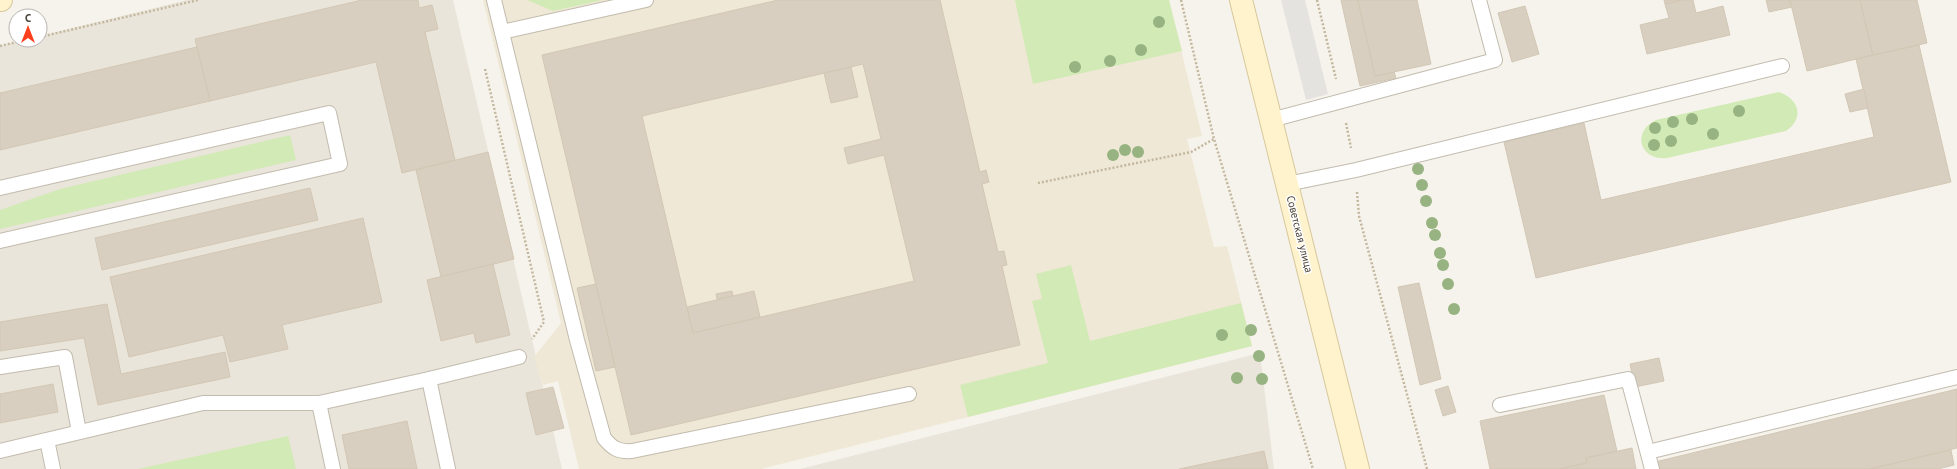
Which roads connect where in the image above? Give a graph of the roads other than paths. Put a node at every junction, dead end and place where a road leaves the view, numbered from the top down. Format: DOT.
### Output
graph roads {
  1 [pos="494,0"];
  2 [pos="646,0"];
  3 [pos="1241,0"];
  4 [pos="1479,0"];
  5 [pos="502,32"];
  6 [pos="1782,66"];
  7 [pos="1271,120"];
  8 [pos="1287,184"];
  9 [pos="0,188"];
  10 [pos="0,241"];
  11 [pos="519,356"];
  12 [pos="0,368"];
  13 [pos="1957,377"];
  14 [pos="429,379"];
  15 [pos="909,394"];
  16 [pos="319,403"];
  17 [pos="1500,405"];
  18 [pos="79,432"];
  19 [pos="47,440"];
  20 [pos="0,451"];
  21 [pos="1648,452"];
  22 [pos="53,469"];
  23 [pos="333,469"];
  24 [pos="448,469"];
  25 [pos="1358,469"];
  26 [pos="1652,469"];
  1 -- 5 [label="lane"];
  2 -- 5 [label="lane"];
  3 -- 7 [label="street, Советская улица"];
  4 -- 7 [label="lane"];
  5 -- 15 [label="lane"];
  6 -- 8 [label="lane"];
  7 -- 8 [label="street, Советская улица"];
  8 -- 25 [label="street, Советская улица"];
  9 -- 10 [label="lane"];
  11 -- 14 [label="lane"];
  12 -- 18 [label="lane"];
  13 -- 21 [label="lane"];
  14 -- 16 [label="lane"];
  14 -- 24 [label="lane"];
  16 -- 18 [label="lane"];
  16 -- 23 [label="lane"];
  17 -- 21 [label="lane"];
  18 -- 19 [label="lane"];
  19 -- 20 [label="lane"];
  19 -- 22 [label="lane"];
  21 -- 26 [label="lane"];
}
